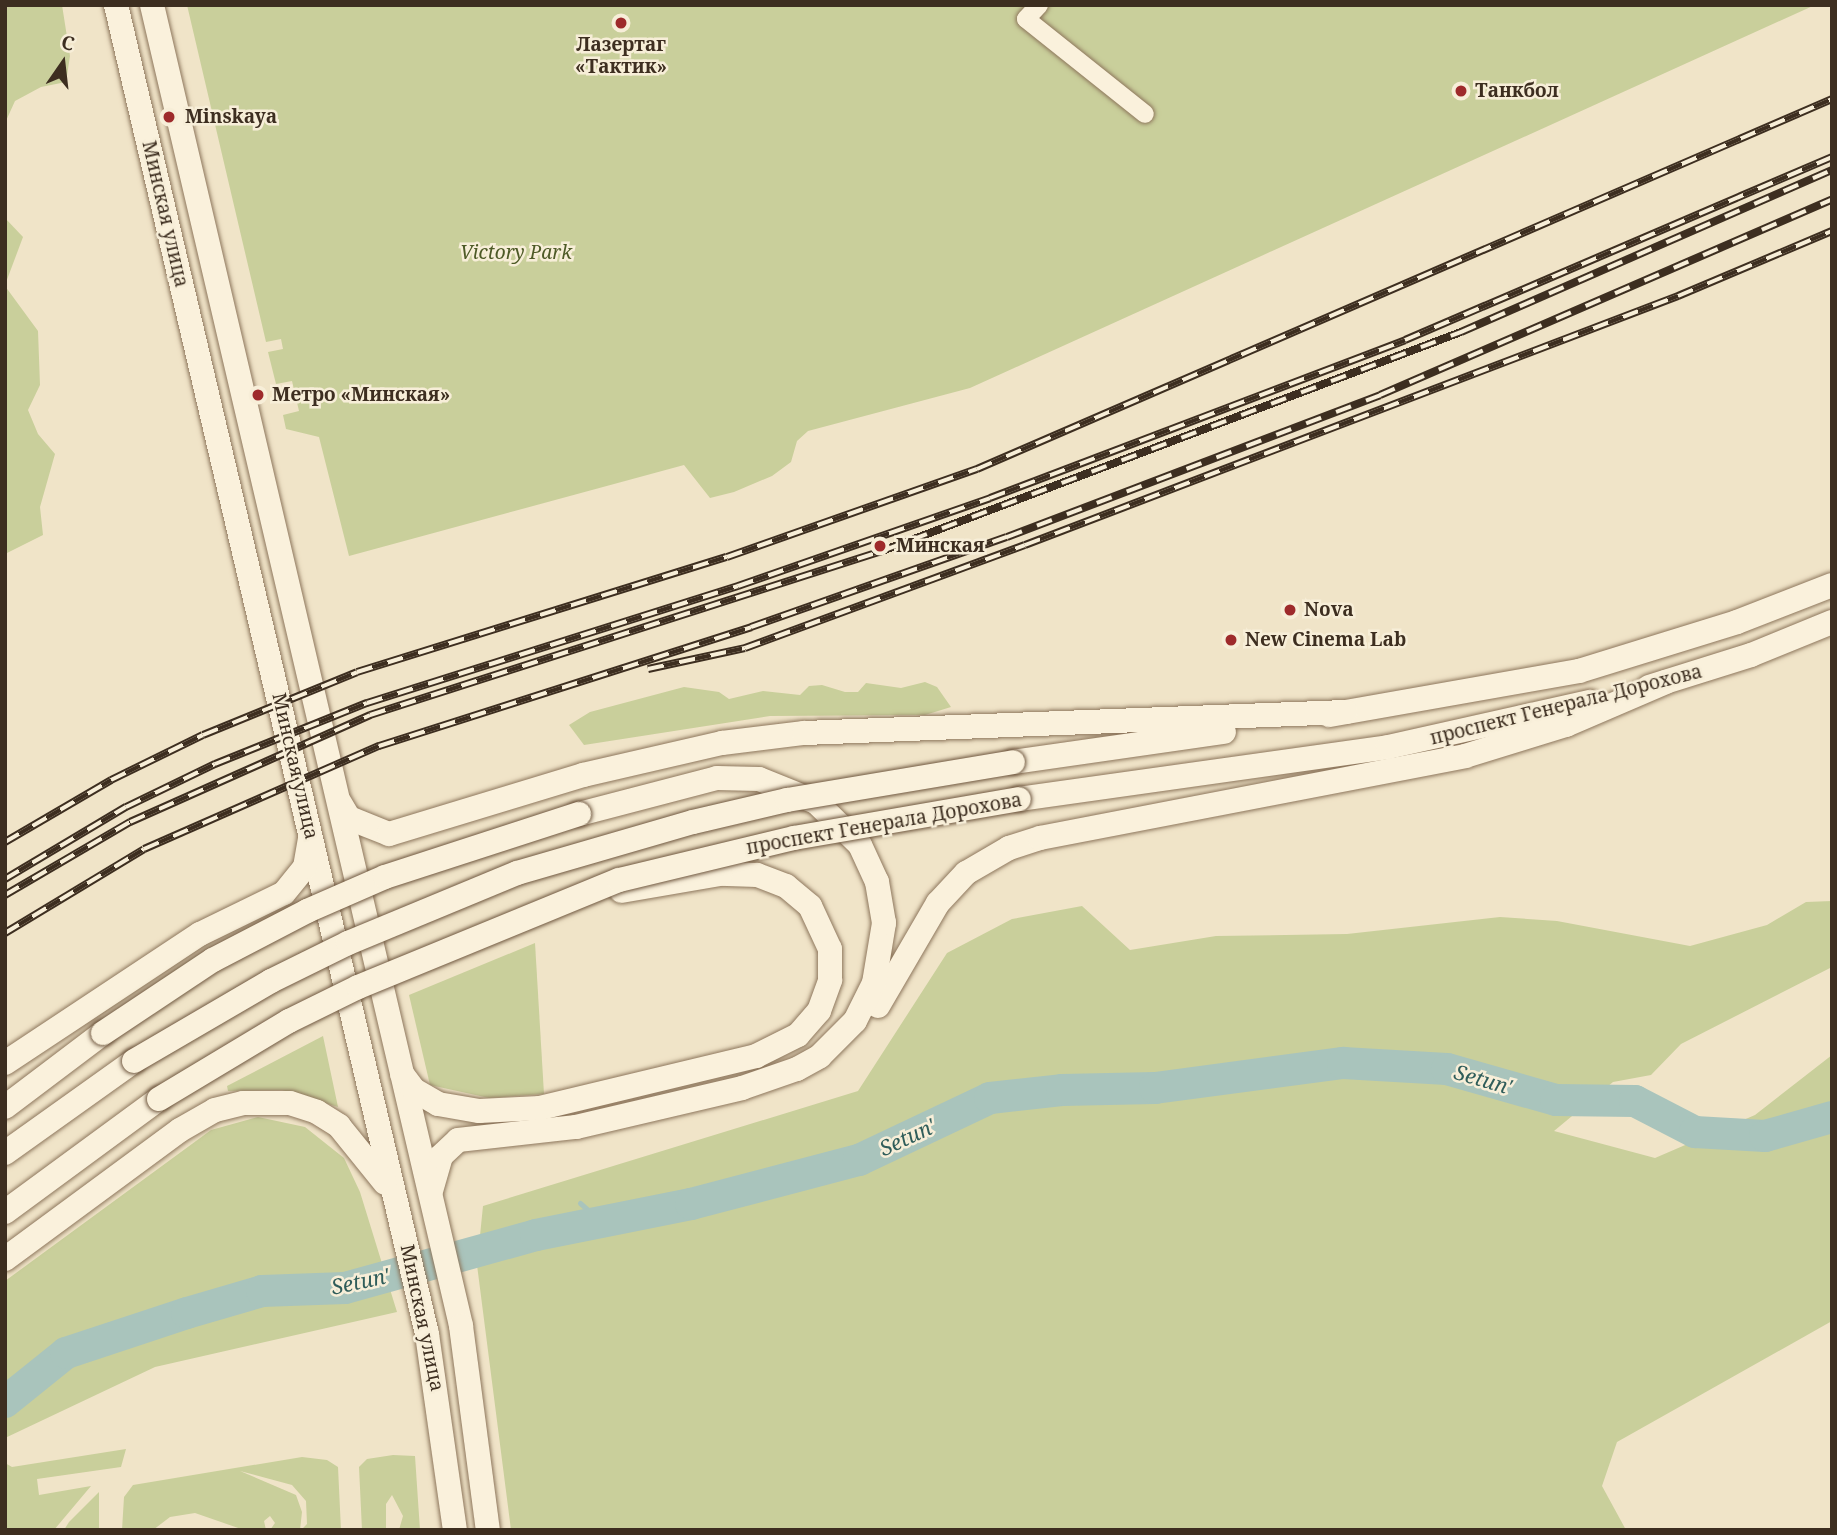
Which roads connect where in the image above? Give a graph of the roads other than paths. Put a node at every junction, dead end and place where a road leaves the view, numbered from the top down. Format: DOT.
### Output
graph roads {
  1 [pos="103,5"];
  2 [pos="116,5"];
  3 [pos="152,5"];
  4 [pos="1039,5"];
  5 [pos="125,42"];
  6 [pos="1145,114"];
  7 [pos="1832,584"];
  8 [pos="1832,622"];
  9 [pos="1666,682"];
  10 [pos="1346,712"];
  11 [pos="338,799"];
  12 [pos="310,832"];
  13 [pos="552,904"];
  14 [pos="820,1056"];
  15 [pos="5,1063"];
  16 [pos="400,1070"];
  17 [pos="5,1107"];
  18 [pos="5,1153"];
  19 [pos="431,1198"];
  20 [pos="397,1205"];
  21 [pos="5,1212"];
  22 [pos="5,1259"];
  23 [pos="455,1530"];
  24 [pos="488,1530"];
  1 -- 5 [label="main road"];
  2 -- 5 [label="main road, Минская улица"];
  3 -- 11 [label="main road, Минская улица"];
  4 -- 6 [label="street"];
  5 -- 12 [label="main road, Минская улица"];
  7 -- 10 [label="main road, проспект Генерала Дорохова"];
  8 -- 9 [label="main road, проспект Генерала Дорохова"];
  9 -- 13 [label="main road, проспект Генерала Дорохова, bridge"];
  9 -- 14 [label="main road"];
  10 -- 11 [label="main road"];
  10 -- 18 [label="main road, проспект Генерала Дорохова, bridge"];
  11 -- 16 [label="main road, Минская улица"];
  12 -- 15 [label="main road"];
  12 -- 20 [label="main road, Минская улица"];
  13 -- 16 [label="main road, bridge"];
  13 -- 21 [label="main road, проспект Генерала Дорохова, bridge"];
  14 -- 17 [label="main road, bridge"];
  14 -- 19 [label="main road"];
  16 -- 19 [label="main road, Минская улица"];
  19 -- 24 [label="main road, Минская улица"];
  20 -- 22 [label="main road"];
  20 -- 23 [label="main road, Минская улица"];
}
